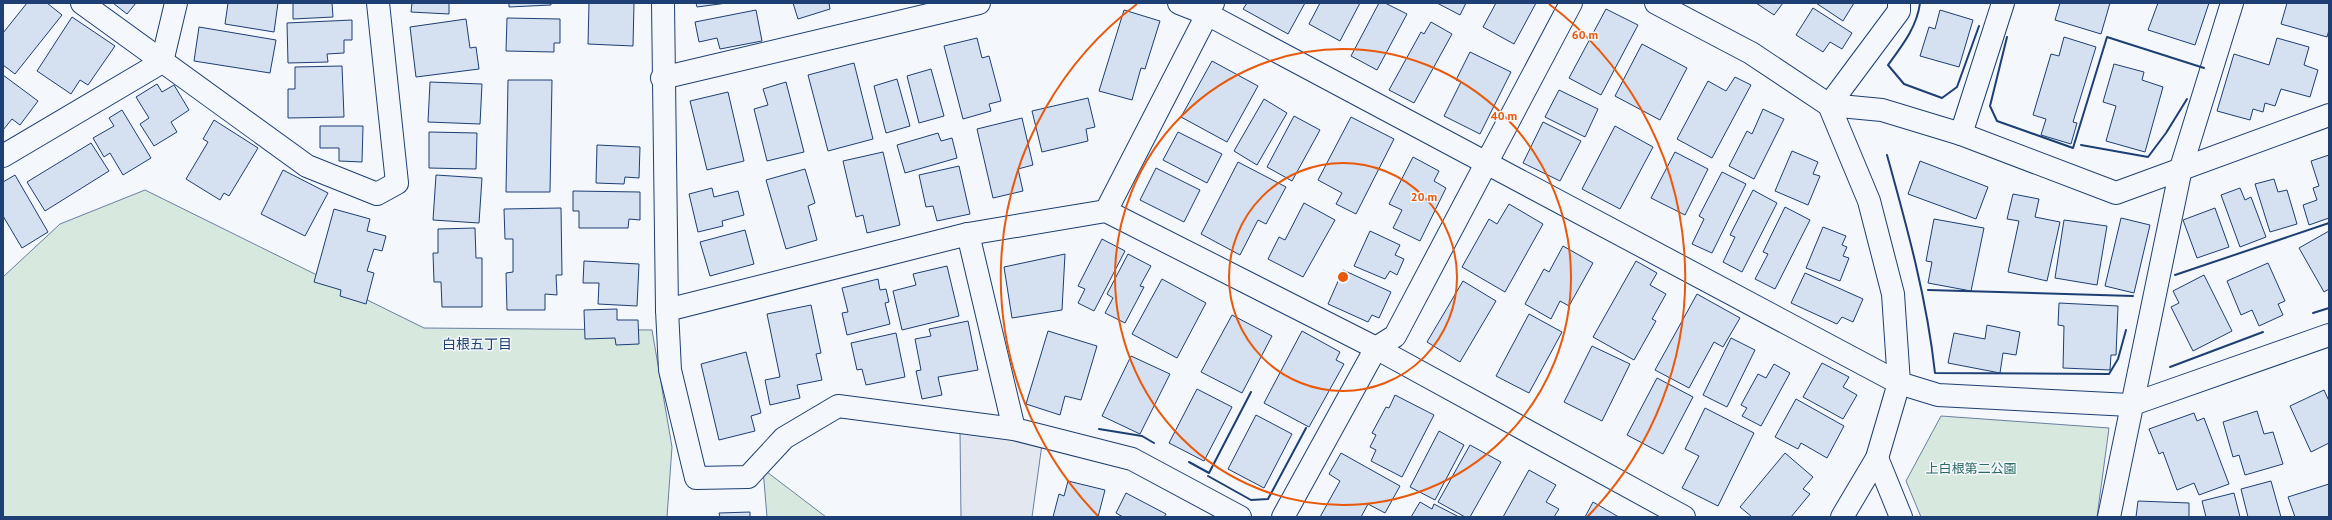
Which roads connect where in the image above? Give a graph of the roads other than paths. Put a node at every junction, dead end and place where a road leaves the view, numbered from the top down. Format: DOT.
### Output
graph roads {
  1 [pos="82,3"];
  2 [pos="176,3"];
  3 [pos="378,3"];
  4 [pos="663,3"];
  5 [pos="979,3"];
  6 [pos="1180,3"];
  7 [pos="1571,3"];
  8 [pos="1656,3"];
  9 [pos="1899,3"];
  10 [pos="2003,3"];
  11 [pos="2232,3"];
  12 [pos="1210,9"];
  13 [pos="162,62"];
  14 [pos="662,78"];
  15 [pos="1829,105"];
  16 [pos="2329,115"];
  17 [pos="1961,134"];
  18 [pos="3,156"];
  19 [pos="1485,163"];
  20 [pos="2181,168"];
  21 [pos="1106,211"];
  22 [pos="968,234"];
  23 [pos="667,310"];
  24 [pos="2329,335"];
  25 [pos="1376,348"];
  26 [pos="1899,383"];
  27 [pos="2130,405"];
  28 [pos="1014,429"];
  29 [pos="1877,458"];
  30 [pos="1240,517"];
  31 [pos="1283,517"];
  32 [pos="1684,517"];
  33 [pos="1842,517"];
  34 [pos="1901,517"];
  35 [pos="2109,517"];
  1 -- 13 [label="street"];
  2 -- 13 [label="street"];
  3 -- 13 [label="street"];
  4 -- 14 [label="street"];
  5 -- 14 [label="street"];
  6 -- 12 [label="street"];
  7 -- 19 [label="street"];
  8 -- 15 [label="street"];
  9 -- 15 [label="street"];
  10 -- 17 [label="street"];
  11 -- 20 [label="street"];
  12 -- 19 [label="street"];
  12 -- 21 [label="street"];
  13 -- 18 [label="street"];
  14 -- 23 [label="street"];
  15 -- 17 [label="street"];
  15 -- 26 [label="street"];
  16 -- 20 [label="street"];
  17 -- 20 [label="street"];
  19 -- 25 [label="street"];
  19 -- 26 [label="street"];
  20 -- 27 [label="street"];
  21 -- 22 [label="street"];
  21 -- 25 [label="street"];
  22 -- 23 [label="street"];
  22 -- 28 [label="street"];
  23 -- 28 [label="street"];
  24 -- 27 [label="street"];
  25 -- 31 [label="street"];
  25 -- 32 [label="street"];
  26 -- 27 [label="street"];
  26 -- 29 [label="street"];
  27 -- 35 [label="street"];
  28 -- 30 [label="street"];
  29 -- 33 [label="street"];
  29 -- 34 [label="street"];
}
